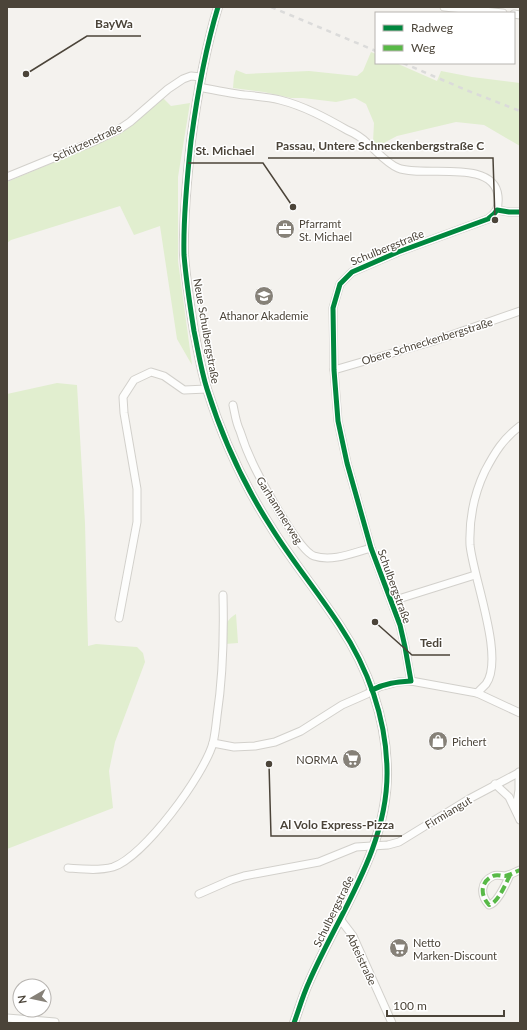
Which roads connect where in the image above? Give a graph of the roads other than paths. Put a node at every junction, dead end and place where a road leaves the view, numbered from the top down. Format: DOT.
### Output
graph roads {
  1 [pos="218,7"];
  2 [pos="444,7"];
  3 [pos="494,12"];
  4 [pos="201,77"];
  5 [pos="199,87"];
  6 [pos="7,177"];
  7 [pos="497,210"];
  8 [pos="520,212"];
  9 [pos="520,312"];
  10 [pos="334,370"];
  11 [pos="206,388"];
  12 [pos="232,405"];
  13 [pos="520,426"];
  14 [pos="371,548"];
  15 [pos="475,575"];
  16 [pos="223,595"];
  17 [pos="392,601"];
  18 [pos="119,618"];
  19 [pos="411,681"];
  20 [pos="372,690"];
  21 [pos="477,693"];
  22 [pos="520,713"];
  23 [pos="213,744"];
  24 [pos="519,772"];
  25 [pos="495,784"];
  26 [pos="516,809"];
  27 [pos="520,820"];
  28 [pos="374,845"];
  29 [pos="68,868"];
  30 [pos="520,870"];
  31 [pos="510,875"];
  32 [pos="199,894"];
  33 [pos="340,919"];
  34 [pos="7,1018"];
  35 [pos="55,1022"];
  36 [pos="294,1023"];
  37 [pos="392,1023"];
  1 -- 4 [label="street, Neue Schulbergstraße"];
  2 -- 3 [label="street"];
  4 -- 5 [label="street, Neue Schulbergstraße"];
  4 -- 6 [label="street, Schützenstraße"];
  5 -- 7 [label="street"];
  5 -- 11 [label="street, Neue Schulbergstraße"];
  7 -- 8 [label="street"];
  7 -- 10 [label="street, Schulbergstraße"];
  9 -- 10 [label="street, Obere Schneckenbergstraße"];
  10 -- 14 [label="street, Schulbergstraße"];
  11 -- 18 [label="street"];
  11 -- 20 [label="street, Neue Schulbergstraße"];
  12 -- 14 [label="street, Garhammerweg"];
  13 -- 15 [label="street"];
  14 -- 17 [label="street, Schulbergstraße"];
  15 -- 17 [label="street, Schulbergstraße"];
  15 -- 21 [label="street"];
  16 -- 23 [label="street"];
  17 -- 19 [label="street, Schulbergstraße"];
  19 -- 20 [label="street"];
  19 -- 21 [label="street"];
  20 -- 23 [label="street"];
  20 -- 28 [label="street, Schulbergstraße"];
  21 -- 22 [label="street"];
  23 -- 29 [label="street"];
  24 -- 25 [label="street, Firmiangut"];
  24 -- 26 [label="street"];
  25 -- 26 [label="street"];
  25 -- 28 [label="street, Firmiangut"];
  26 -- 27 [label="street"];
  28 -- 32 [label="street"];
  28 -- 33 [label="street, Schulbergstraße"];
  30 -- 31 [label="street"];
  31 -- 31 [label="street"];
  33 -- 36 [label="street, Schulbergstraße"];
  33 -- 37 [label="street, Abteistraße"];
  34 -- 35 [label="street"];
}
